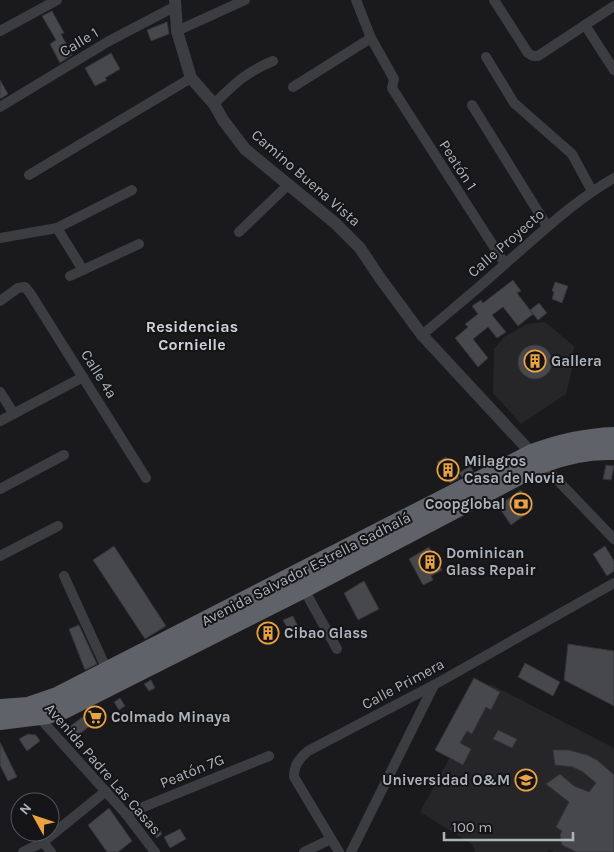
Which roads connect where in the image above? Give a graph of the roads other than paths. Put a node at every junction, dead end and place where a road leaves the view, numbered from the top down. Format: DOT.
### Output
graph roads {
  1 [pos="57,0"];
  2 [pos="245,0"];
  3 [pos="356,0"];
  4 [pos="494,0"];
  5 [pos="176,3"];
  6 [pos="614,6"];
  7 [pos="585,25"];
  8 [pos="0,31"];
  9 [pos="178,31"];
  10 [pos="371,38"];
  11 [pos="486,57"];
  12 [pos="273,61"];
  13 [pos="614,70"];
  14 [pos="190,78"];
  15 [pos="294,88"];
  16 [pos="214,104"];
  17 [pos="472,105"];
  18 [pos="0,107"];
  19 [pos="29,175"];
  20 [pos="614,178"];
  21 [pos="289,184"];
  22 [pos="132,190"];
  23 [pos="592,191"];
  24 [pos="547,226"];
  25 [pos="56,228"];
  26 [pos="239,232"];
  27 [pos="0,238"];
  28 [pos="139,244"];
  29 [pos="505,264"];
  30 [pos="84,270"];
  31 [pos="70,276"];
  32 [pos="0,301"];
  33 [pos="422,335"];
  34 [pos="83,378"];
  35 [pos="0,392"];
  36 [pos="14,414"];
  37 [pos="0,421"];
  38 [pos="614,436"];
  39 [pos="614,451"];
  40 [pos="64,455"];
  41 [pos="537,459"];
  42 [pos="146,478"];
  43 [pos="0,489"];
  44 [pos="58,526"];
  45 [pos="614,539"];
  46 [pos="0,556"];
  47 [pos="64,576"];
  48 [pos="299,581"];
  49 [pos="614,583"];
  50 [pos="337,649"];
  51 [pos="108,670"];
  52 [pos="434,685"];
  53 [pos="33,711"];
  54 [pos="2,714"];
  55 [pos="269,756"];
  56 [pos="106,791"];
  57 [pos="126,814"];
  58 [pos="60,828"];
  59 [pos="330,839"];
  60 [pos="43,842"];
  61 [pos="23,852"];
  62 [pos="51,852"];
  63 [pos="154,852"];
  64 [pos="304,852"];
  65 [pos="339,852"];
  66 [pos="351,852"];
  1 -- 8 [label="street"];
  2 -- 9 [label="street"];
  3 -- 10 [label="street, Peatón 1"];
  4 -- 7 [label="street"];
  5 -- 9 [label="street, Camino Buena Vista"];
  5 -- 18 [label="street, Calle 1"];
  6 -- 7 [label="street"];
  7 -- 13 [label="street"];
  9 -- 14 [label="street, Camino Buena Vista"];
  10 -- 15 [label="street"];
  10 -- 29 [label="street, Peatón 1"];
  11 -- 23 [label="street"];
  12 -- 16 [label="street"];
  14 -- 16 [label="street, Camino Buena Vista"];
  14 -- 19 [label="street"];
  16 -- 21 [label="street, Camino Buena Vista"];
  17 -- 24 [label="street"];
  20 -- 23 [label="street, Calle Proyecto"];
  21 -- 26 [label="street"];
  21 -- 33 [label="street, Camino Buena Vista"];
  22 -- 25 [label="street"];
  23 -- 24 [label="street, Calle Proyecto"];
  24 -- 29 [label="street, Calle Proyecto"];
  25 -- 27 [label="street"];
  25 -- 30 [label="street"];
  28 -- 30 [label="street"];
  29 -- 33 [label="street, Calle Proyecto"];
  30 -- 31 [label="street"];
  32 -- 34 [label="street, Calle 4a"];
  33 -- 41 [label="street, Camino Buena Vista"];
  34 -- 36 [label="street"];
  34 -- 42 [label="street, Calle 4a"];
  35 -- 36 [label="street"];
  36 -- 37 [label="street"];
  38 -- 41 [label="highway, Avenida Salvador Estrella Sadhalá"];
  39 -- 41 [label="highway, Avenida Salvador Estrella Sadhalá"];
  40 -- 43 [label="street"];
  41 -- 45 [label="street"];
  41 -- 48 [label="highway, Avenida Salvador Estrella Sadhalá"];
  44 -- 46 [label="street"];
  47 -- 51 [label="street"];
  48 -- 50 [label="street"];
  48 -- 51 [label="highway, Avenida Salvador Estrella Sadhalá"];
  48 -- 53 [label="highway, Avenida Salvador Estrella Sadhalá"];
  49 -- 52 [label="street, Calle Primera"];
  51 -- 53 [label="highway, Avenida Salvador Estrella Sadhalá"];
  52 -- 59 [label="street, Calle Primera"];
  52 -- 66 [label="street"];
  53 -- 54 [label="highway, Avenida Salvador Estrella Sadhalá"];
  53 -- 56 [label="street, Avenida Padre Las Casas"];
  55 -- 57 [label="street, Peatón 7G"];
  56 -- 57 [label="street, Avenida Padre Las Casas"];
  56 -- 58 [label="street"];
  57 -- 63 [label="street, Avenida Padre Las Casas"];
  59 -- 64 [label="street"];
  59 -- 65 [label="street, Calle Primera"];
  60 -- 61 [label="street"];
  60 -- 62 [label="street"];
}
